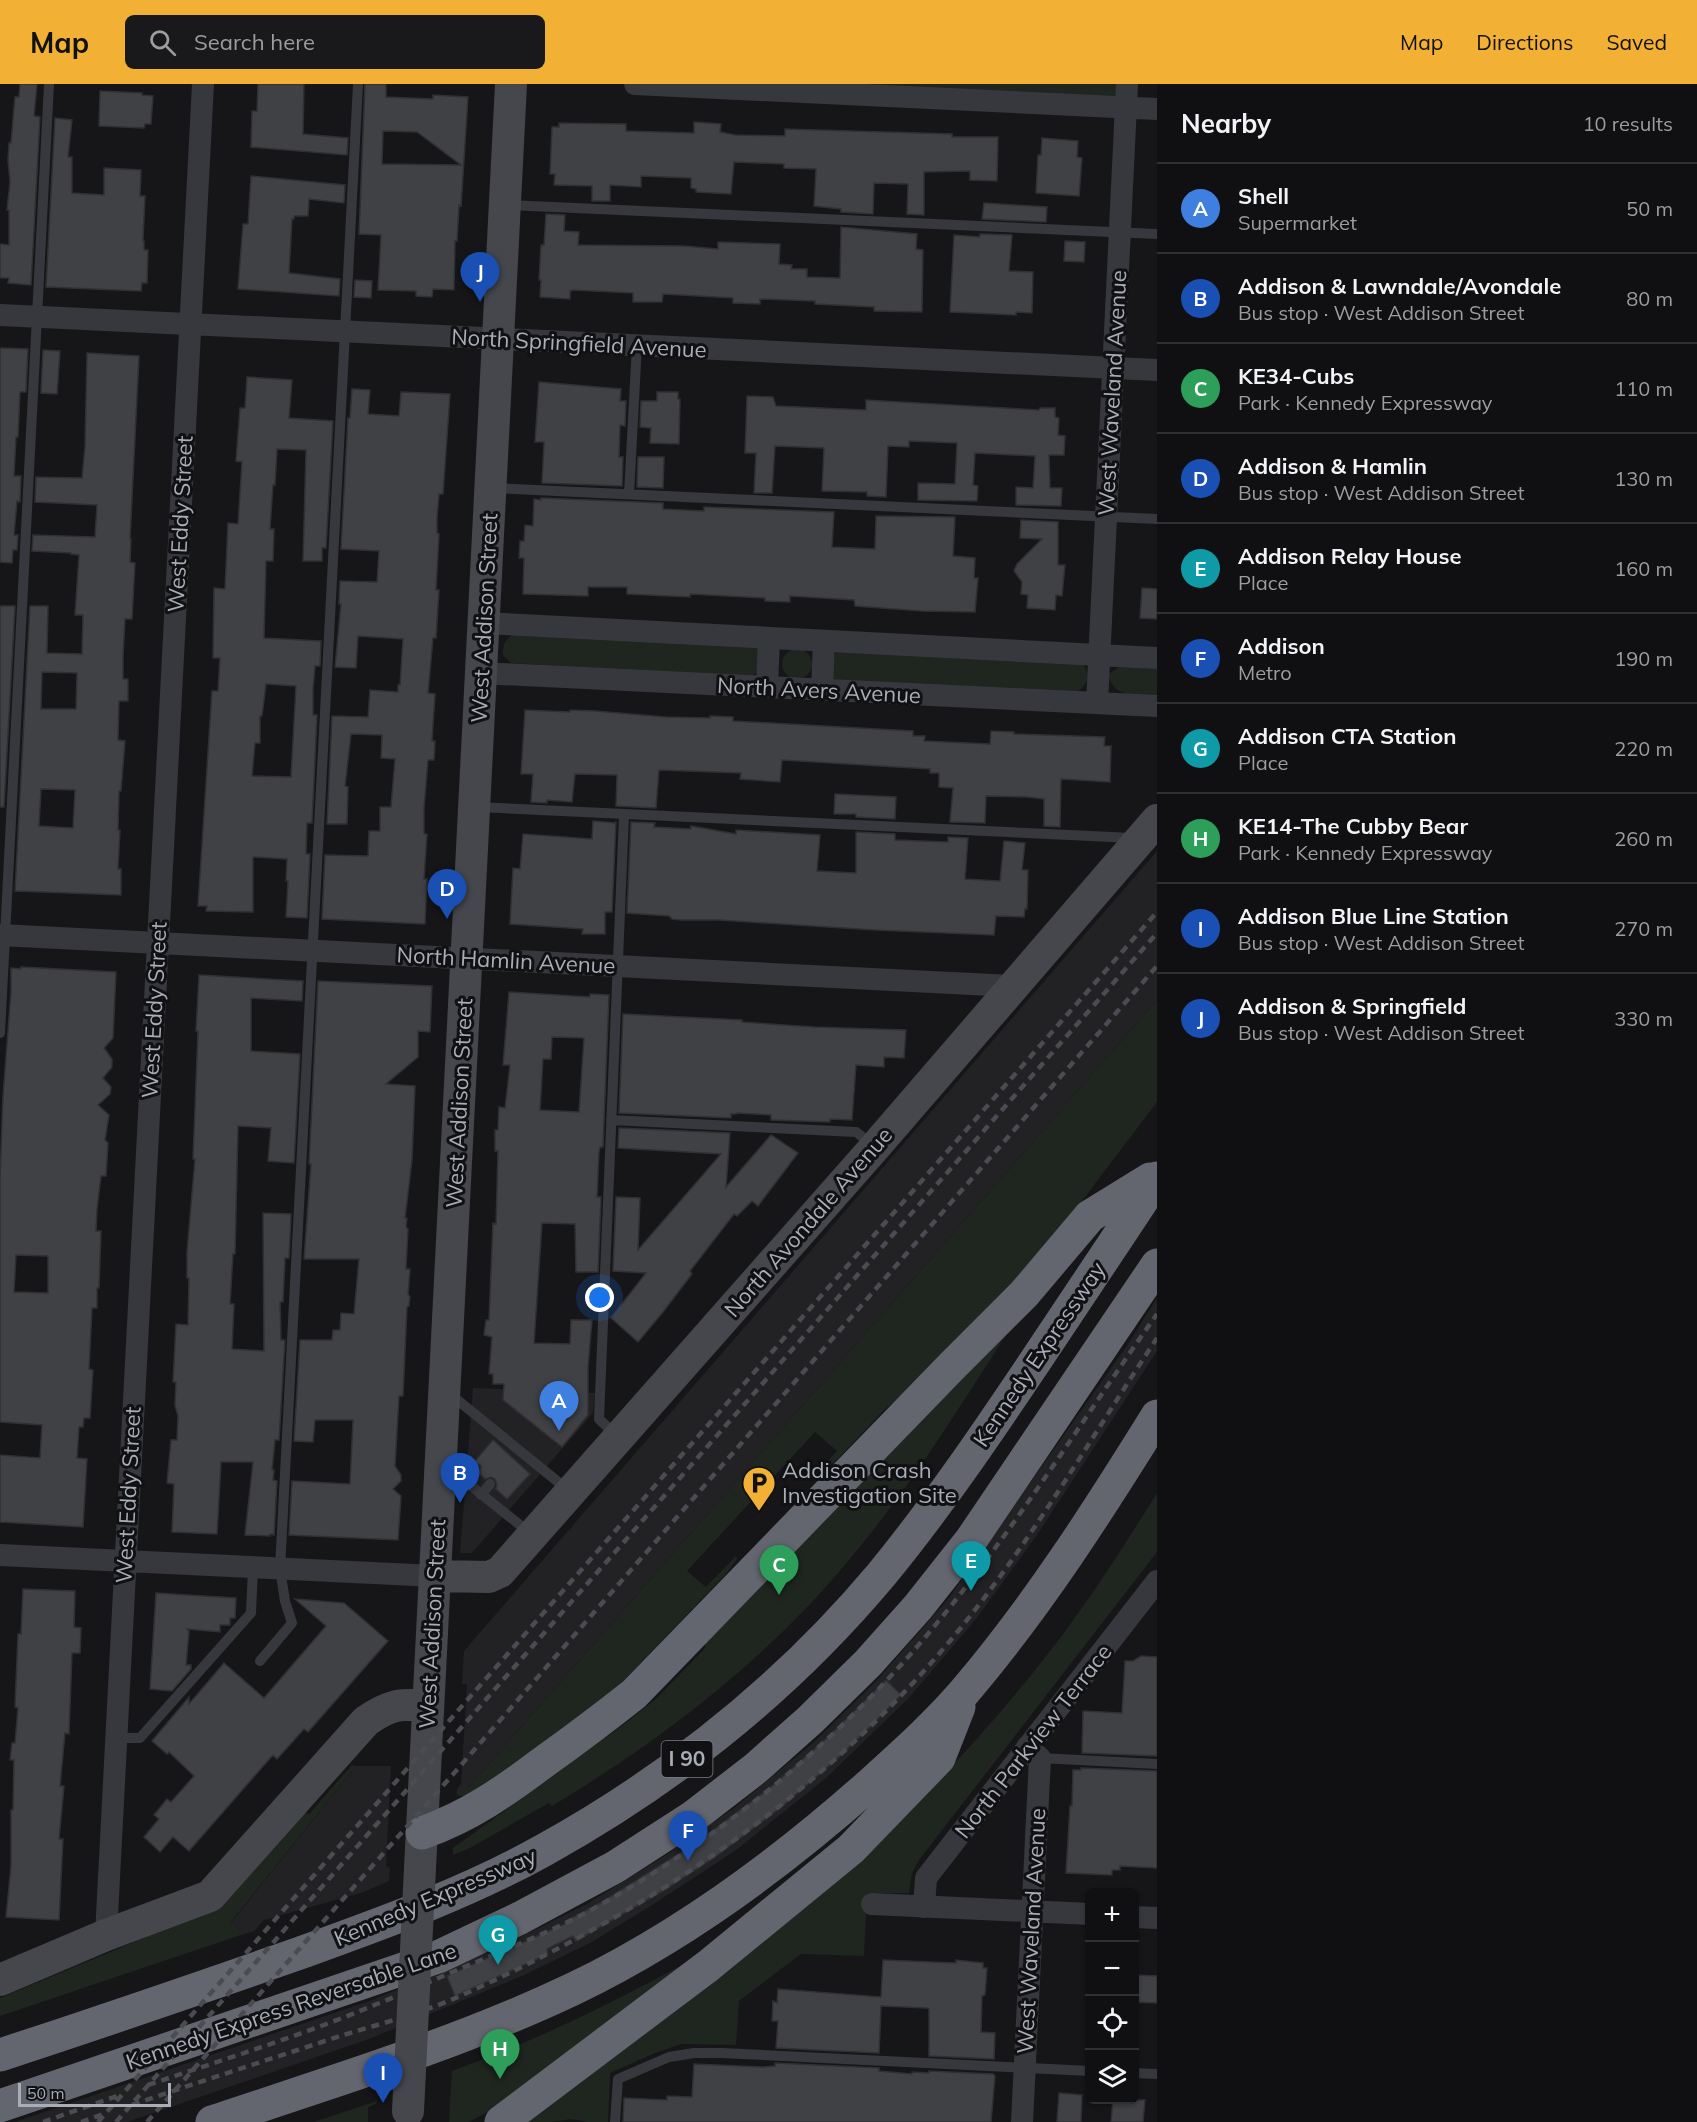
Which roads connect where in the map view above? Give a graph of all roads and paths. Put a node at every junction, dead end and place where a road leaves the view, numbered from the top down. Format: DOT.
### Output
graph roads {
  1 [pos="49,84"];
  2 [pos="203,84"];
  3 [pos="358,84"];
  4 [pos="511,84"];
  5 [pos="635,84"];
  6 [pos="1127,84"];
  7 [pos="811,88"];
  8 [pos="855,89"];
  9 [pos="1126,108"];
  10 [pos="1157,109"];
  11 [pos="505,205"];
  12 [pos="1120,232"];
  13 [pos="1157,234"];
  14 [pos="0,315"];
  15 [pos="38,317"];
  16 [pos="190,325"];
  17 [pos="345,332"];
  18 [pos="498,339"];
  19 [pos="637,345"];
  20 [pos="1113,367"];
  21 [pos="1157,370"];
  22 [pos="491,488"];
  23 [pos="629,494"];
  24 [pos="1106,517"];
  25 [pos="1157,519"];
  26 [pos="484,623"];
  27 [pos="770,638"];
  28 [pos="824,641"];
  29 [pos="1099,655"];
  30 [pos="1157,658"];
  31 [pos="481,673"];
  32 [pos="767,687"];
  33 [pos="822,690"];
  34 [pos="1097,703"];
  35 [pos="1157,706"];
  36 [pos="474,807"];
  37 [pos="624,815"];
  38 [pos="1149,829"];
  39 [pos="3,935"];
  40 [pos="158,943"];
  41 [pos="312,951"];
  42 [pos="466,958"];
  43 [pos="618,966"];
  44 [pos="1012,986"];
  45 [pos="0,1033"];
  46 [pos="611,1120"];
  47 [pos="875,1147"];
  48 [pos="1157,1176"];
  49 [pos="1157,1265"];
  50 [pos="444,1389"];
  51 [pos="1157,1416"];
  52 [pos="619,1437"];
  53 [pos="474,1469"];
  54 [pos="453,1472"];
  55 [pos="490,1484"];
  56 [pos="570,1492"];
  57 [pos="481,1494"];
  58 [pos="505,1497"];
  59 [pos="497,1506"];
  60 [pos="533,1535"];
  61 [pos="0,1555"];
  62 [pos="124,1561"];
  63 [pos="253,1568"];
  64 [pos="280,1569"];
  65 [pos="435,1576"];
  66 [pos="1154,1590"];
  67 [pos="260,1661"];
  68 [pos="965,1691"];
  69 [pos="428,1705"];
  70 [pos="116,1738"];
  71 [pos="1034,1752"];
  72 [pos="1157,1764"];
  73 [pos="422,1833"];
  74 [pos="873,1904"];
  75 [pos="924,1907"];
  76 [pos="1032,1911"];
  77 [pos="1085,1914"];
  78 [pos="1139,1917"];
  79 [pos="1157,1918"];
  80 [pos="106,1935"];
  81 [pos="0,1980"];
  82 [pos="0,2055"];
  83 [pos="1024,2067"];
  84 [pos="1085,2071"];
  85 [pos="1139,2073"];
  86 [pos="1157,2074"];
  87 [pos="0,2106"];
  88 [pos="408,2116"];
  89 [pos="212,2122"];
  90 [pos="501,2122"];
  91 [pos="615,2122"];
  92 [pos="1022,2122"];
  1 -- 15 [label="lane"];
  2 -- 16 [label="street, West Eddy Street"];
  3 -- 17 [label="lane"];
  4 -- 11 [label="street, West Addison Street"];
  5 -- 7 [label="street"];
  6 -- 9 [label="street, West Waveland Avenue"];
  7 -- 8 [label="street"];
  8 -- 9 [label="street"];
  9 -- 10 [label="street"];
  9 -- 12 [label="street, West Waveland Avenue"];
  11 -- 12 [label="lane"];
  11 -- 18 [label="street, West Addison Street"];
  12 -- 13 [label="lane"];
  12 -- 20 [label="street, West Waveland Avenue"];
  14 -- 15 [label="street, North Springfield Avenue"];
  15 -- 16 [label="street, North Springfield Avenue"];
  15 -- 39 [label="lane"];
  16 -- 17 [label="street, North Springfield Avenue"];
  16 -- 40 [label="street, West Eddy Street"];
  17 -- 18 [label="street, North Springfield Avenue"];
  17 -- 41 [label="lane"];
  18 -- 19 [label="street, North Springfield Avenue"];
  18 -- 22 [label="street, West Addison Street"];
  19 -- 20 [label="street, North Springfield Avenue"];
  19 -- 23 [label="lane"];
  20 -- 21 [label="street, North Springfield Avenue"];
  20 -- 24 [label="street, West Waveland Avenue"];
  22 -- 23 [label="lane"];
  22 -- 26 [label="street, West Addison Street"];
  23 -- 24 [label="lane"];
  24 -- 25 [label="lane"];
  24 -- 29 [label="street, West Waveland Avenue"];
  26 -- 27 [label="street"];
  26 -- 31 [label="street, West Addison Street"];
  27 -- 28 [label="street"];
  27 -- 32 [label="street"];
  28 -- 29 [label="street"];
  28 -- 33 [label="street"];
  29 -- 30 [label="street"];
  29 -- 34 [label="street, West Waveland Avenue"];
  31 -- 32 [label="street, North Avers Avenue"];
  31 -- 36 [label="street, West Addison Street"];
  32 -- 33 [label="street, North Avers Avenue"];
  33 -- 34 [label="street, North Avers Avenue"];
  34 -- 35 [label="street, North Avers Avenue"];
  36 -- 37 [label="lane"];
  36 -- 42 [label="street, West Addison Street"];
  37 -- 38 [label="lane"];
  37 -- 43 [label="lane"];
  38 -- 44 [label="street, North Avondale Avenue"];
  39 -- 40 [label="street, North Hamlin Avenue"];
  39 -- 45 [label="lane"];
  40 -- 41 [label="street, North Hamlin Avenue"];
  40 -- 62 [label="street, West Eddy Street"];
  41 -- 42 [label="street, North Hamlin Avenue"];
  41 -- 64 [label="lane"];
  42 -- 43 [label="street, North Hamlin Avenue"];
  42 -- 50 [label="street, West Addison Street"];
  43 -- 44 [label="street, North Hamlin Avenue"];
  43 -- 46 [label="lane"];
  44 -- 47 [label="street, North Avondale Avenue"];
  46 -- 47 [label="lane"];
  46 -- 52 [label="lane"];
  47 -- 52 [label="street, North Avondale Avenue"];
  48 -- 73 [label="highway"];
  48 -- 82 [label="highway, Kennedy Expressway / I 90"];
  49 -- 87 [label="highway, Kennedy Express Reversable Lane / I 90"];
  50 -- 54 [label="street, West Addison Street"];
  50 -- 56 [label="lane"];
  51 -- 68 [label="highway"];
  52 -- 56 [label="street, North Avondale Avenue"];
  53 -- 54 [label="lane"];
  54 -- 57 [label="lane"];
  54 -- 65 [label="street, West Addison Street"];
  55 -- 57 [label="lane"];
  56 -- 60 [label="street, North Avondale Avenue"];
  57 -- 59 [label="lane"];
  58 -- 59 [label="lane"];
  59 -- 60 [label="lane"];
  60 -- 65 [label="street, North Avondale Avenue"];
  61 -- 62 [label="street"];
  62 -- 63 [label="street"];
  62 -- 70 [label="street, West Eddy Street"];
  63 -- 64 [label="street"];
  63 -- 70 [label="lane"];
  64 -- 65 [label="street"];
  64 -- 67 [label="lane"];
  65 -- 69 [label="street, West Addison Street"];
  66 -- 71 [label="street, North Parkview Terrace"];
  68 -- 89 [label="highway"];
  68 -- 90 [label="highway"];
  69 -- 73 [label="street, West Addison Street"];
  69 -- 80 [label="street"];
  70 -- 80 [label="street, West Eddy Street"];
  71 -- 72 [label="lane"];
  71 -- 75 [label="street, North Parkview Terrace"];
  71 -- 76 [label="street, West Waveland Avenue"];
  73 -- 88 [label="street, West Addison Street, bridge"];
  74 -- 75 [label="street"];
  75 -- 76 [label="street"];
  76 -- 77 [label="street"];
  76 -- 83 [label="street, West Waveland Avenue"];
  78 -- 79 [label="street"];
  80 -- 81 [label="street"];
  83 -- 84 [label="lane"];
  83 -- 91 [label="lane"];
  83 -- 92 [label="street, West Waveland Avenue"];
  85 -- 86 [label="lane"];
}
